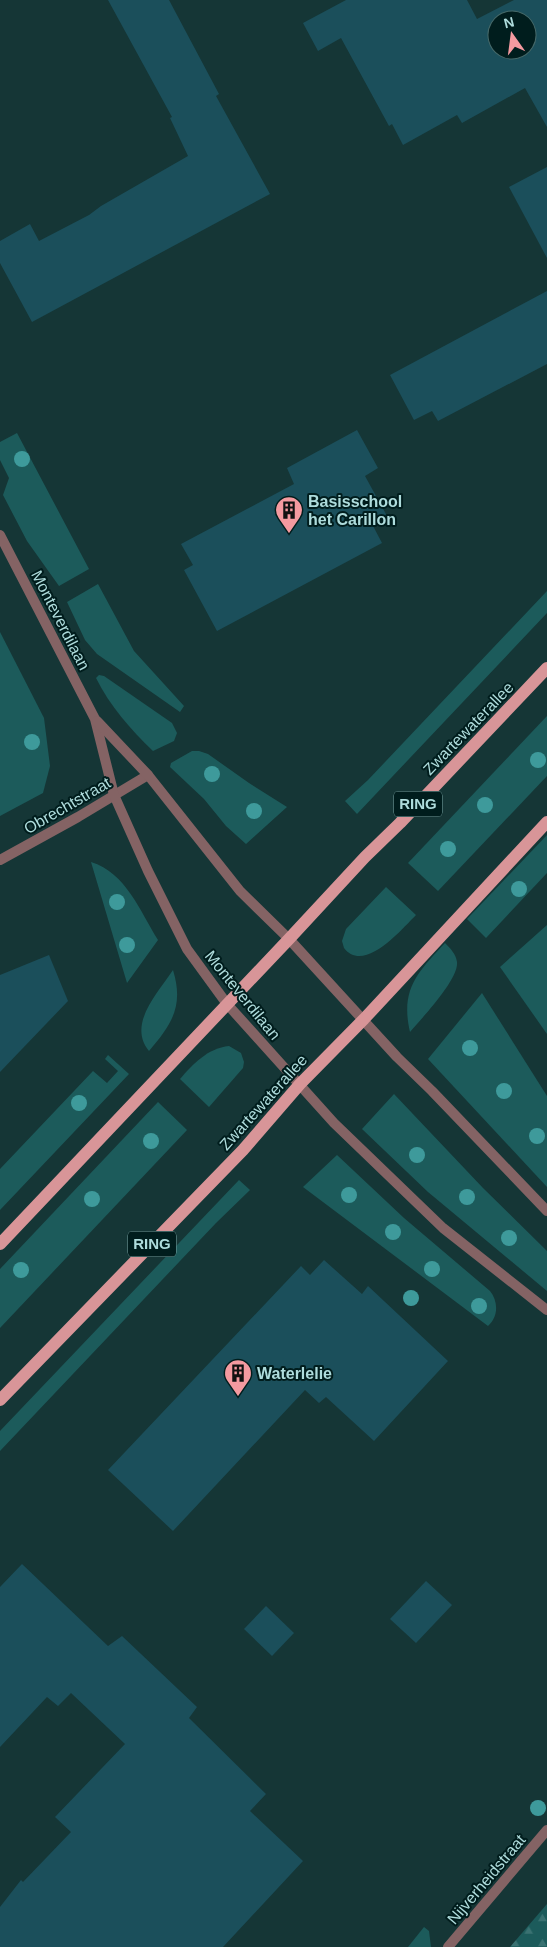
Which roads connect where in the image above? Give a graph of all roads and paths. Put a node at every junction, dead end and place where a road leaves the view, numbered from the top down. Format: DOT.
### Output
graph roads {
  1 [pos="0,535"];
  2 [pos="547,668"];
  3 [pos="95,719"];
  4 [pos="148,775"];
  5 [pos="114,795"];
  6 [pos="547,822"];
  7 [pos="0,860"];
  8 [pos="289,940"];
  9 [pos="227,1004"];
  10 [pos="364,1020"];
  11 [pos="300,1084"];
  12 [pos="547,1211"];
  13 [pos="0,1244"];
  14 [pos="547,1310"];
  15 [pos="0,1400"];
  16 [pos="547,1830"];
  17 [pos="448,1947"];
  1 -- 3 [label="street, Monteverdilaan"];
  2 -- 8 [label="main road, Zwartewaterallee / RING"];
  3 -- 4 [label="street, Monteverdilaan"];
  3 -- 5 [label="street, Monteverdilaan"];
  4 -- 5 [label="street, Obrechtstraat"];
  4 -- 8 [label="street, Monteverdilaan"];
  5 -- 7 [label="street, Obrechtstraat"];
  5 -- 9 [label="street, Monteverdilaan"];
  6 -- 10 [label="main road, Zwartewaterallee / RING"];
  8 -- 9 [label="main road, Zwartewaterallee / RING"];
  8 -- 10 [label="street, Monteverdilaan"];
  9 -- 11 [label="street, Monteverdilaan"];
  9 -- 13 [label="main road, Zwartewaterallee / RING"];
  10 -- 11 [label="main road, Zwartewaterallee / RING"];
  10 -- 12 [label="street, Monteverdilaan"];
  11 -- 14 [label="street, Monteverdilaan"];
  11 -- 15 [label="main road, Zwartewaterallee / RING"];
  16 -- 17 [label="street, Nijverheidstraat"];
}
